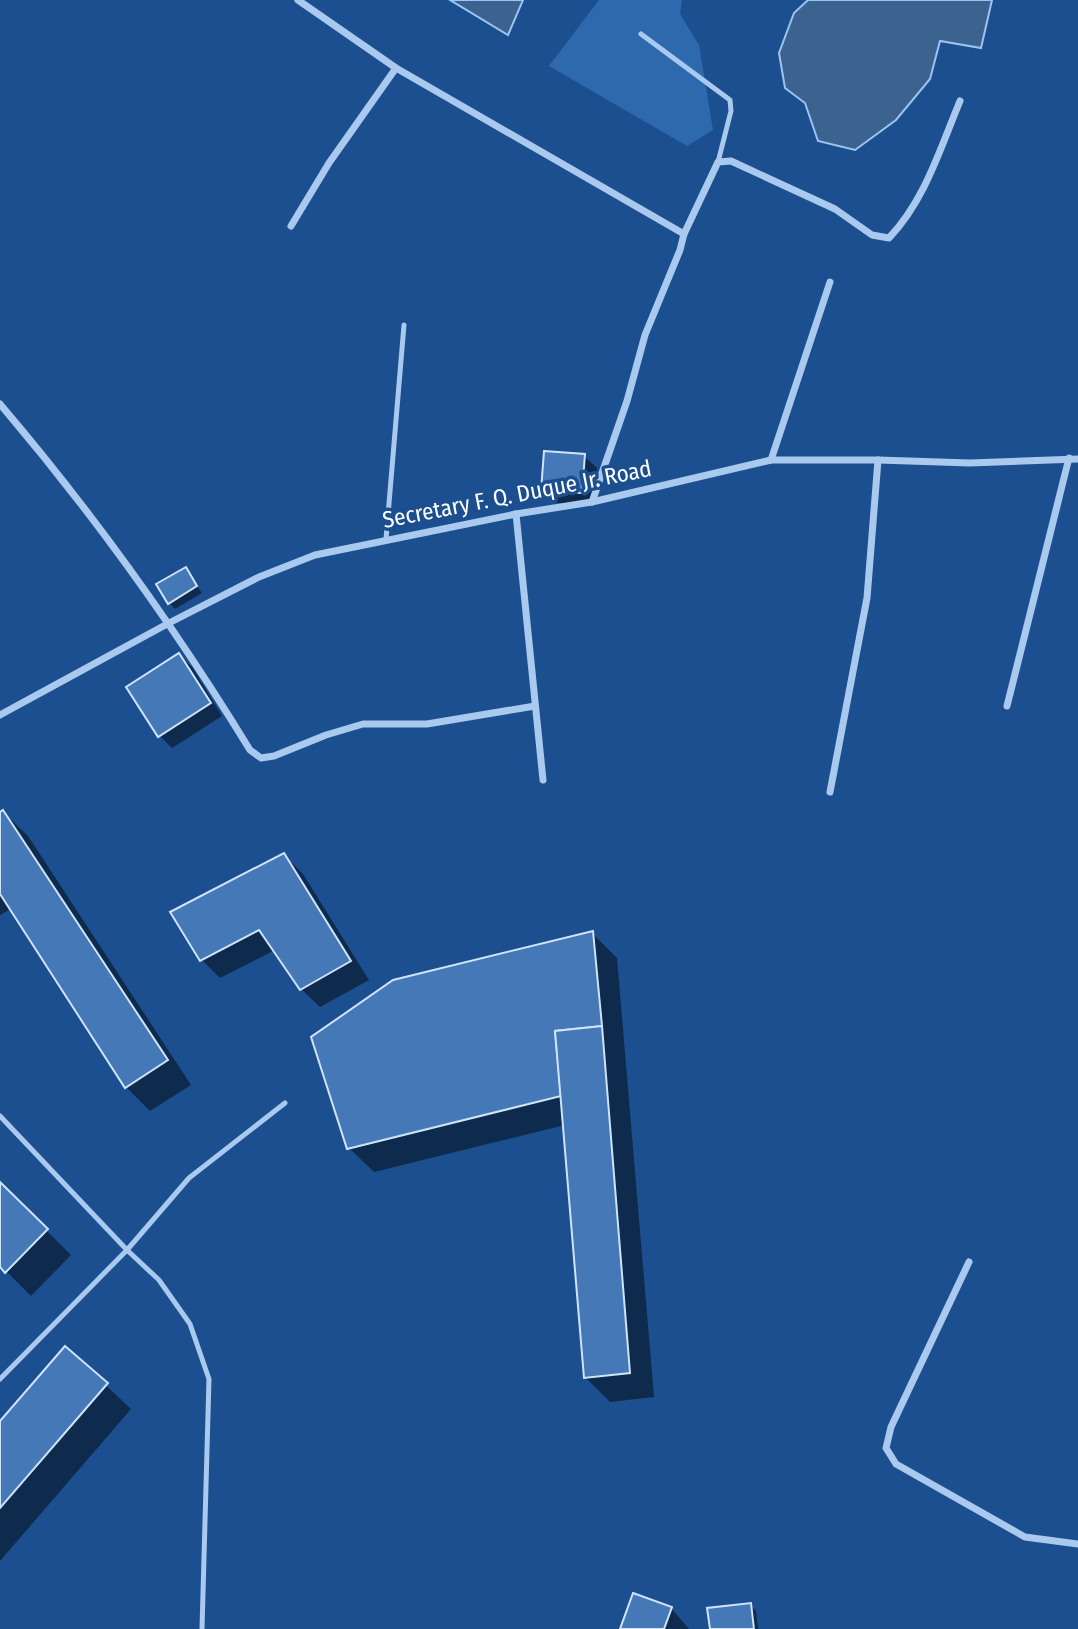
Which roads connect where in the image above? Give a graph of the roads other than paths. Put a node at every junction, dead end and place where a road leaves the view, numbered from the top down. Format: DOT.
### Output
graph roads {
  1 [pos="298,0"];
  2 [pos="641,34"];
  3 [pos="396,68"];
  4 [pos="960,102"];
  5 [pos="718,162"];
  6 [pos="291,226"];
  7 [pos="684,234"];
  8 [pos="830,282"];
  9 [pos="404,325"];
  10 [pos="0,404"];
  11 [pos="1069,458"];
  12 [pos="1078,459"];
  13 [pos="771,460"];
  14 [pos="878,460"];
  15 [pos="592,502"];
  16 [pos="516,514"];
  17 [pos="386,539"];
  18 [pos="169,623"];
  19 [pos="535,706"];
  20 [pos="1007,706"];
  21 [pos="0,715"];
  22 [pos="542,780"];
  23 [pos="830,792"];
  24 [pos="285,1103"];
  25 [pos="0,1116"];
  26 [pos="127,1250"];
  27 [pos="969,1262"];
  28 [pos="0,1379"];
  29 [pos="1078,1544"];
  30 [pos="202,1629"];
  1 -- 3 [label="street"];
  2 -- 5 [label="lane"];
  3 -- 6 [label="street"];
  3 -- 7 [label="street"];
  4 -- 5 [label="street"];
  5 -- 7 [label="street"];
  7 -- 15 [label="street"];
  8 -- 13 [label="street"];
  9 -- 17 [label="lane"];
  10 -- 18 [label="street"];
  11 -- 12 [label="street, Secretary F. Q. Duque Jr. Road"];
  11 -- 14 [label="street, Secretary F. Q. Duque Jr. Road"];
  11 -- 20 [label="street"];
  13 -- 14 [label="street, Secretary F. Q. Duque Jr. Road"];
  13 -- 15 [label="street, Secretary F. Q. Duque Jr. Road"];
  14 -- 23 [label="street"];
  15 -- 16 [label="street, Secretary F. Q. Duque Jr. Road"];
  16 -- 17 [label="street, Secretary F. Q. Duque Jr. Road"];
  16 -- 19 [label="street"];
  17 -- 18 [label="street, Secretary F. Q. Duque Jr. Road"];
  18 -- 19 [label="street"];
  18 -- 21 [label="street, Secretary F. Q. Duque Jr. Road"];
  19 -- 22 [label="street"];
  24 -- 26 [label="lane"];
  25 -- 26 [label="lane"];
  26 -- 28 [label="lane"];
  26 -- 30 [label="lane"];
  27 -- 29 [label="street"];
}
